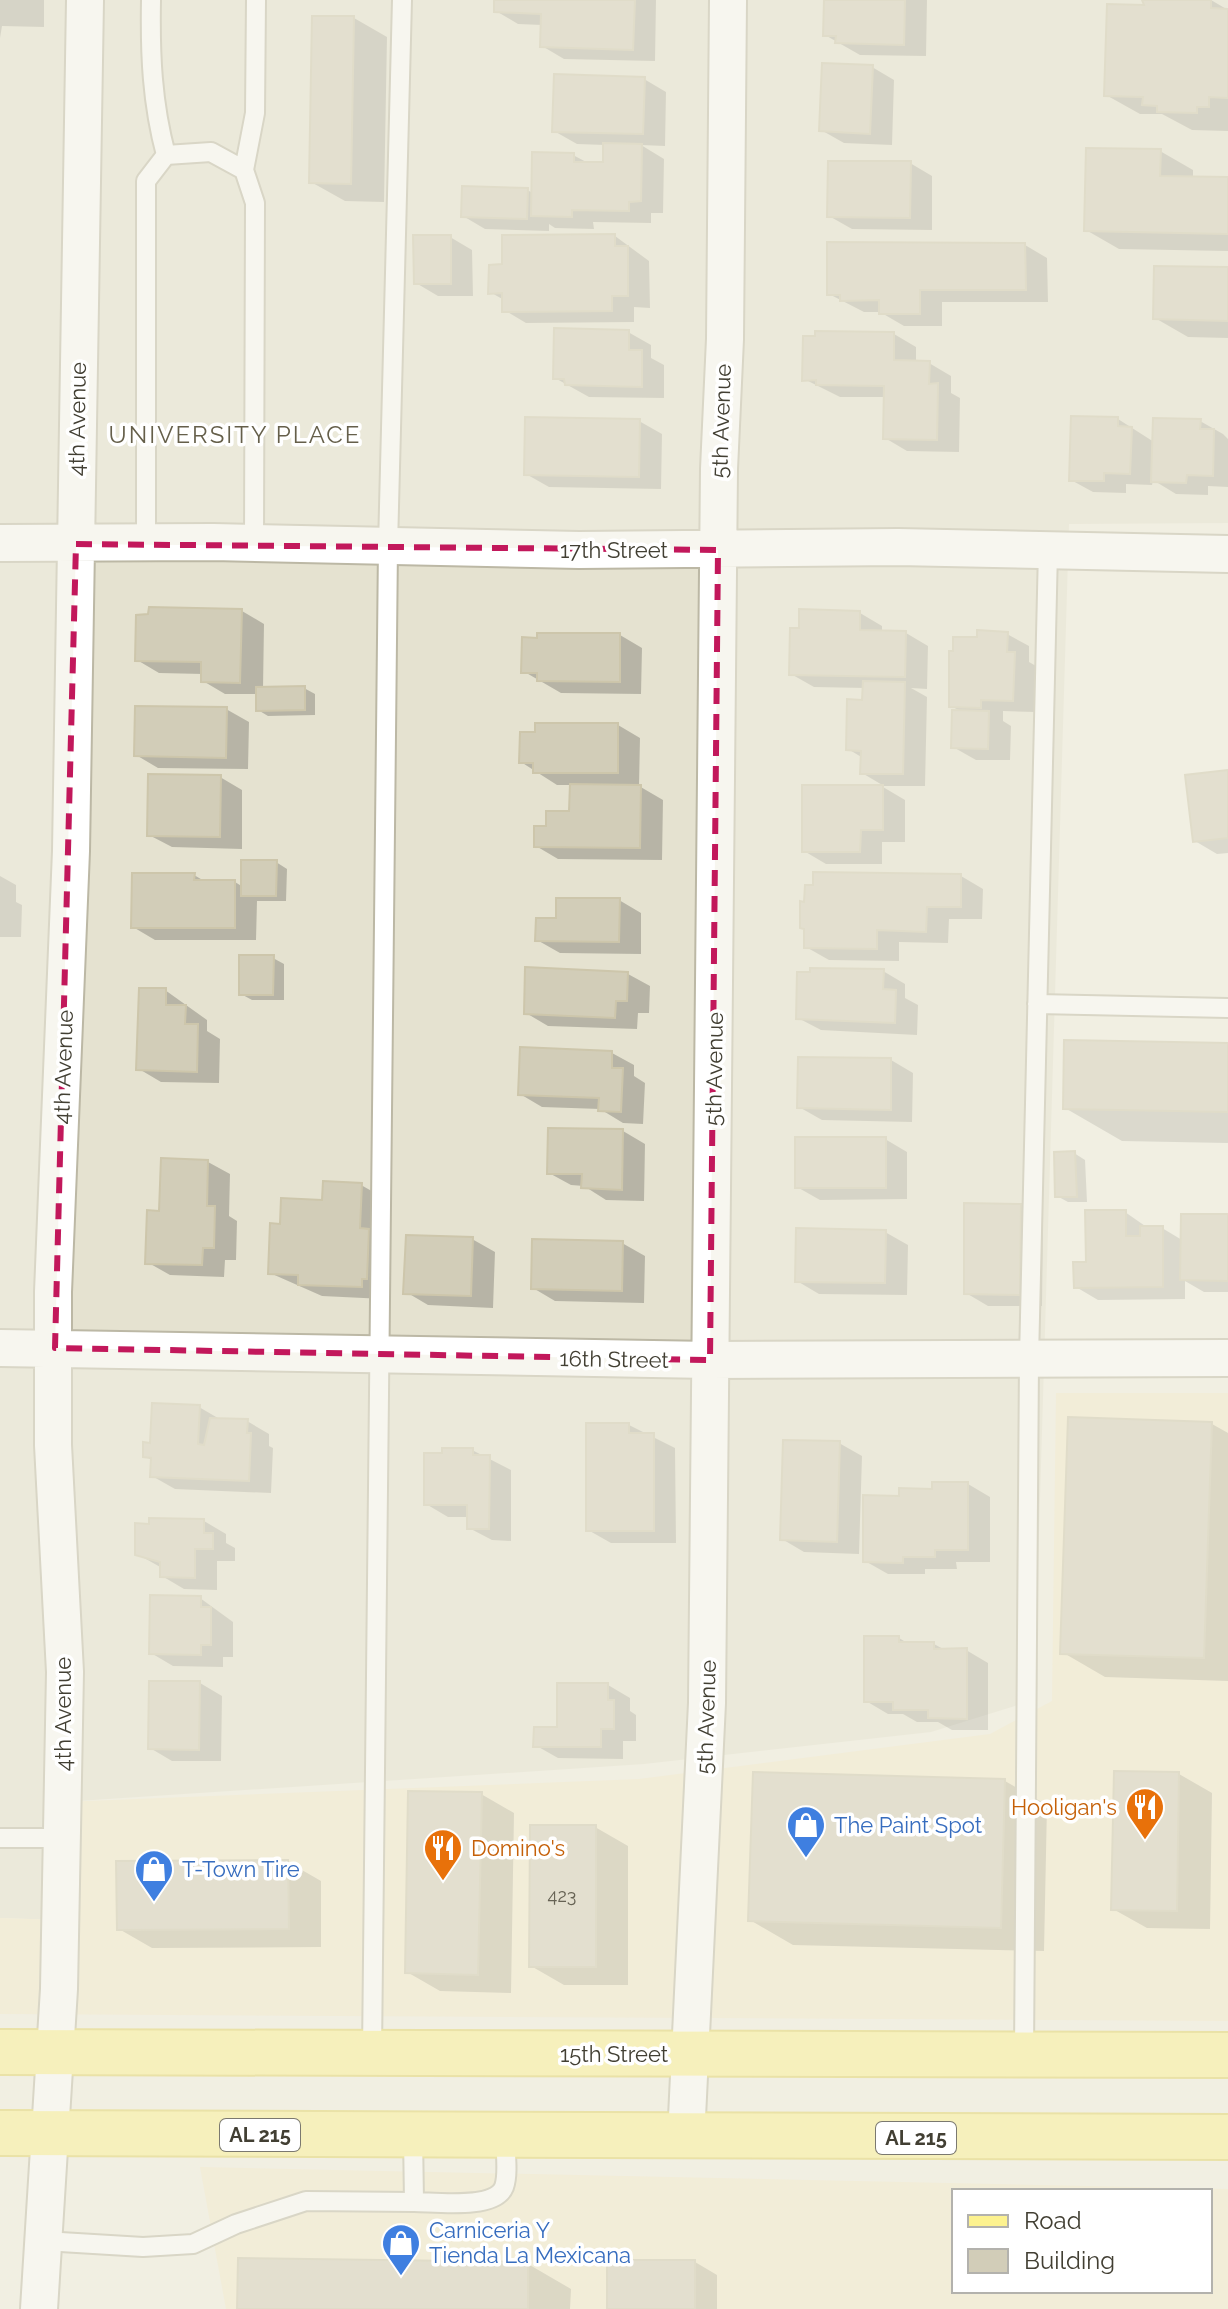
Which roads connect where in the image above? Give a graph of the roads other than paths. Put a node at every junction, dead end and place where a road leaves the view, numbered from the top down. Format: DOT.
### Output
graph roads {
  1 [pos="85,0"];
  2 [pos="151,0"];
  3 [pos="256,0"];
  4 [pos="402,0"];
  5 [pos="728,0"];
  6 [pos="166,155"];
  7 [pos="244,170"];
  8 [pos="0,543"];
  9 [pos="146,543"];
  10 [pos="254,543"];
  11 [pos="76,544"];
  12 [pos="388,546"];
  13 [pos="718,550"];
  14 [pos="1048,550"];
  15 [pos="1228,554"];
  16 [pos="1037,1004"];
  17 [pos="1228,1008"];
  18 [pos="0,1348"];
  19 [pos="55,1348"];
  20 [pos="379,1356"];
  21 [pos="1228,1358"];
  22 [pos="1029,1359"];
  23 [pos="710,1360"];
  24 [pos="0,1838"];
  25 [pos="61,1838"];
  26 [pos="0,2052"];
  27 [pos="57,2053"];
  28 [pos="372,2053"];
  29 [pos="690,2054"];
  30 [pos="1024,2054"];
  31 [pos="1228,2055"];
  32 [pos="0,2133"];
  33 [pos="52,2133"];
  34 [pos="413,2135"];
  35 [pos="505,2136"];
  36 [pos="1228,2137"];
  37 [pos="686,2138"];
  38 [pos="414,2202"];
  39 [pos="44,2241"];
  40 [pos="39,2309"];
  1 -- 11 [label="street, 4th Avenue"];
  2 -- 6 [label="lane"];
  3 -- 7 [label="lane"];
  4 -- 12 [label="lane"];
  5 -- 13 [label="street, 5th Avenue"];
  6 -- 7 [label="lane"];
  6 -- 9 [label="lane"];
  7 -- 10 [label="lane"];
  8 -- 11 [label="street, 17th Street"];
  9 -- 10 [label="street, 17th Street"];
  9 -- 11 [label="street, 17th Street"];
  10 -- 12 [label="street, 17th Street"];
  11 -- 19 [label="street, 4th Avenue"];
  12 -- 13 [label="street, 17th Street"];
  12 -- 20 [label="lane"];
  13 -- 14 [label="street, 17th Street"];
  13 -- 23 [label="street, 5th Avenue"];
  14 -- 15 [label="street, 17th Street"];
  14 -- 16 [label="lane"];
  16 -- 17 [label="lane"];
  16 -- 22 [label="lane"];
  18 -- 19 [label="street, 16th Street"];
  19 -- 20 [label="street, 16th Street"];
  19 -- 25 [label="street, 4th Avenue"];
  20 -- 23 [label="street, 16th Street"];
  20 -- 28 [label="lane"];
  21 -- 22 [label="street, 16th Street"];
  22 -- 23 [label="street, 16th Street"];
  22 -- 30 [label="lane"];
  23 -- 29 [label="street, 5th Avenue"];
  24 -- 25 [label="lane"];
  25 -- 27 [label="street, 4th Avenue"];
  26 -- 27 [label="main road, 15th Street"];
  27 -- 28 [label="main road, 15th Street"];
  27 -- 33 [label="street, 4th Avenue"];
  28 -- 29 [label="main road, 15th Street"];
  29 -- 30 [label="main road, 15th Street"];
  29 -- 37 [label="street, 5th Avenue"];
  30 -- 31 [label="main road, 15th Street"];
  32 -- 33 [label="main road, AL 215"];
  33 -- 34 [label="main road, AL 215"];
  33 -- 39 [label="street, 4th Avenue"];
  34 -- 35 [label="main road, AL 215"];
  34 -- 38 [label="lane"];
  35 -- 37 [label="main road, AL 215"];
  35 -- 38 [label="lane"];
  36 -- 37 [label="main road, AL 215"];
  38 -- 39 [label="lane"];
  39 -- 40 [label="street, 4th Avenue"];
}
